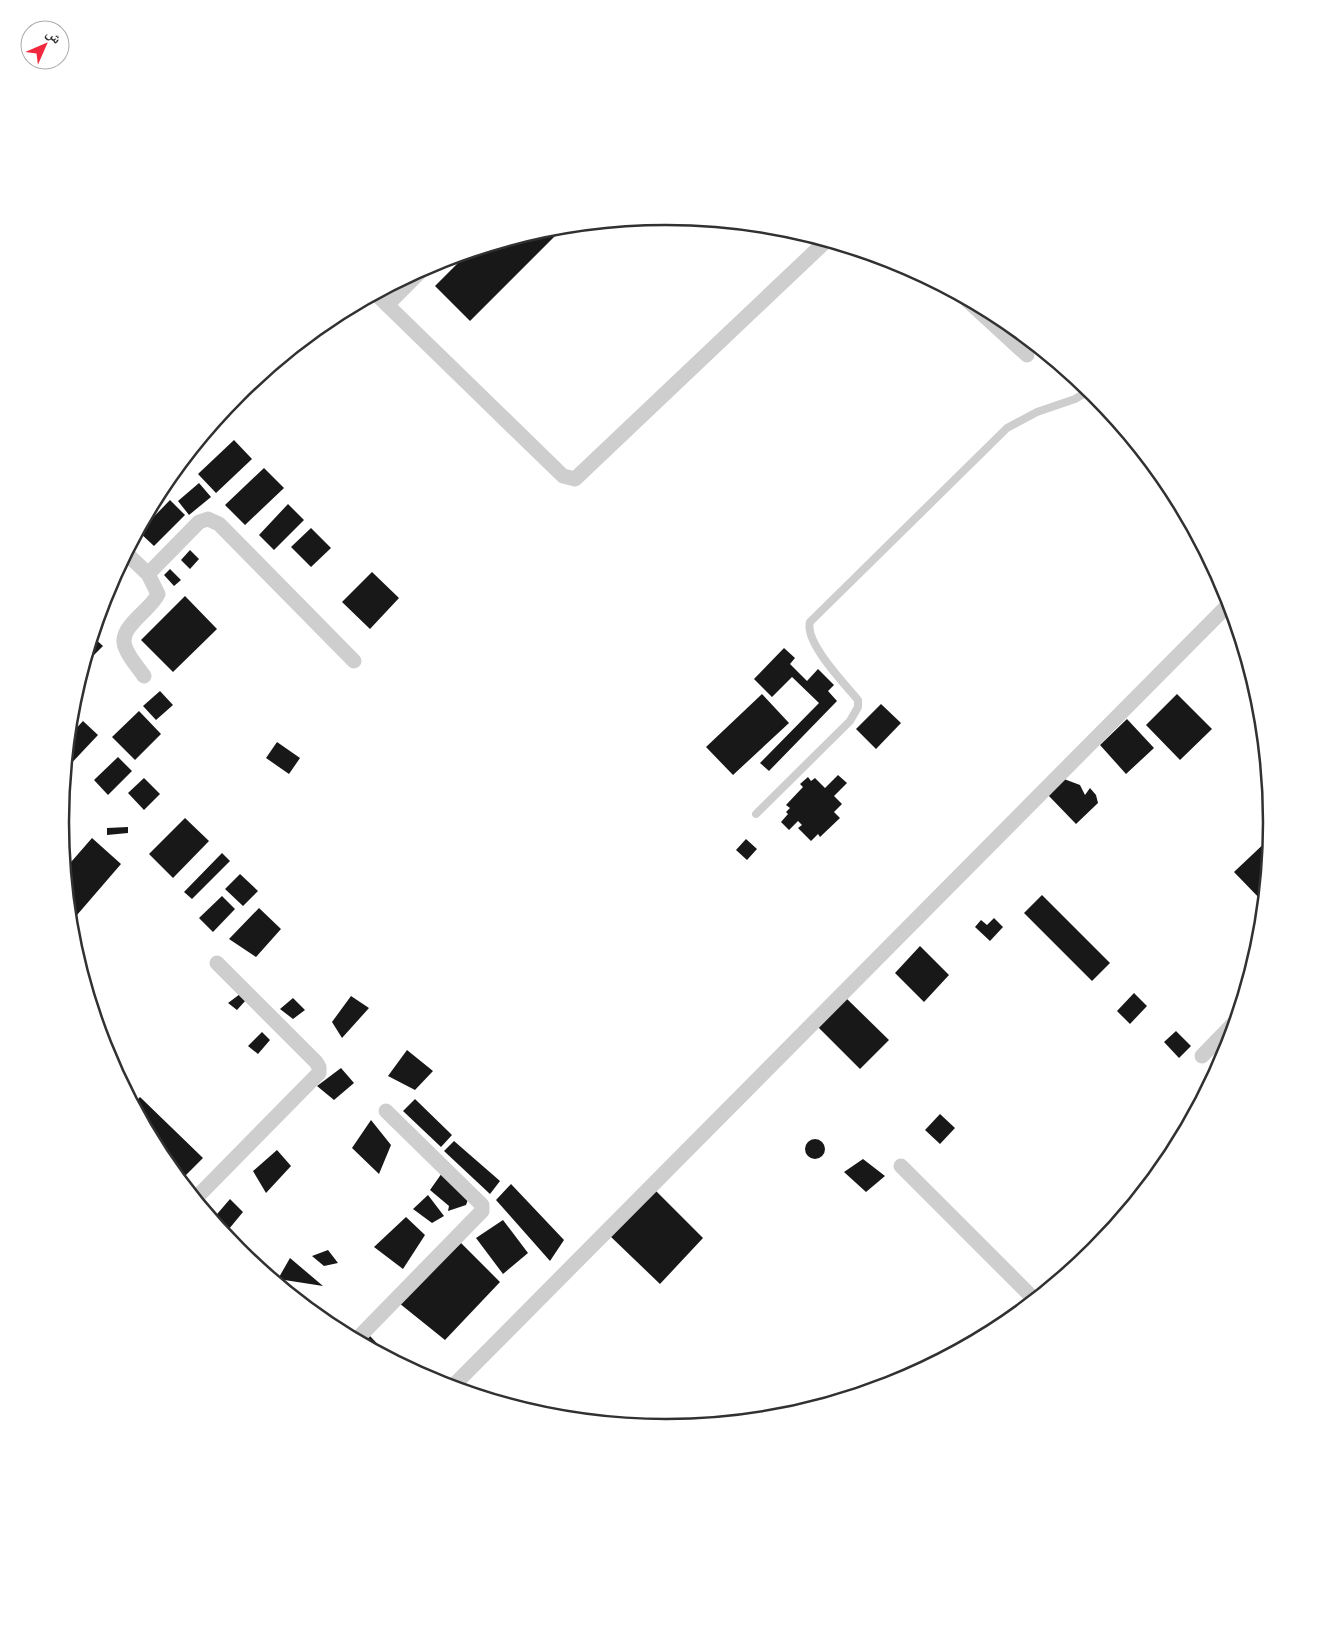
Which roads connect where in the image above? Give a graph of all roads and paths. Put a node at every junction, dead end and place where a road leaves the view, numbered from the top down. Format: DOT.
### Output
graph roads {
  1 [pos="821,246"];
  2 [pos="408,284"];
  3 [pos="380,298"];
  4 [pos="387,305"];
  5 [pos="989,321"];
  6 [pos="1027,355"];
  7 [pos="1082,395"];
  8 [pos="130,557"];
  9 [pos="148,574"];
  10 [pos="1224,609"];
  11 [pos="354,661"];
  12 [pos="144,676"];
  13 [pos="756,814"];
  14 [pos="217,963"];
  15 [pos="1225,1032"];
  16 [pos="1202,1056"];
  17 [pos="386,1111"];
  18 [pos="902,1166"];
  19 [pos="199,1195"];
  20 [pos="1031,1296"];
  21 [pos="360,1336"];
  22 [pos="457,1382"];
  1 -- 4 [label="street"];
  2 -- 4 [label="street"];
  3 -- 4 [label="street"];
  5 -- 6 [label="street"];
  7 -- 13 [label="lane"];
  8 -- 9 [label="street"];
  9 -- 11 [label="street"];
  9 -- 12 [label="street"];
  10 -- 22 [label="street"];
  14 -- 19 [label="street"];
  15 -- 16 [label="street"];
  17 -- 21 [label="street"];
  18 -- 20 [label="street"];
}
